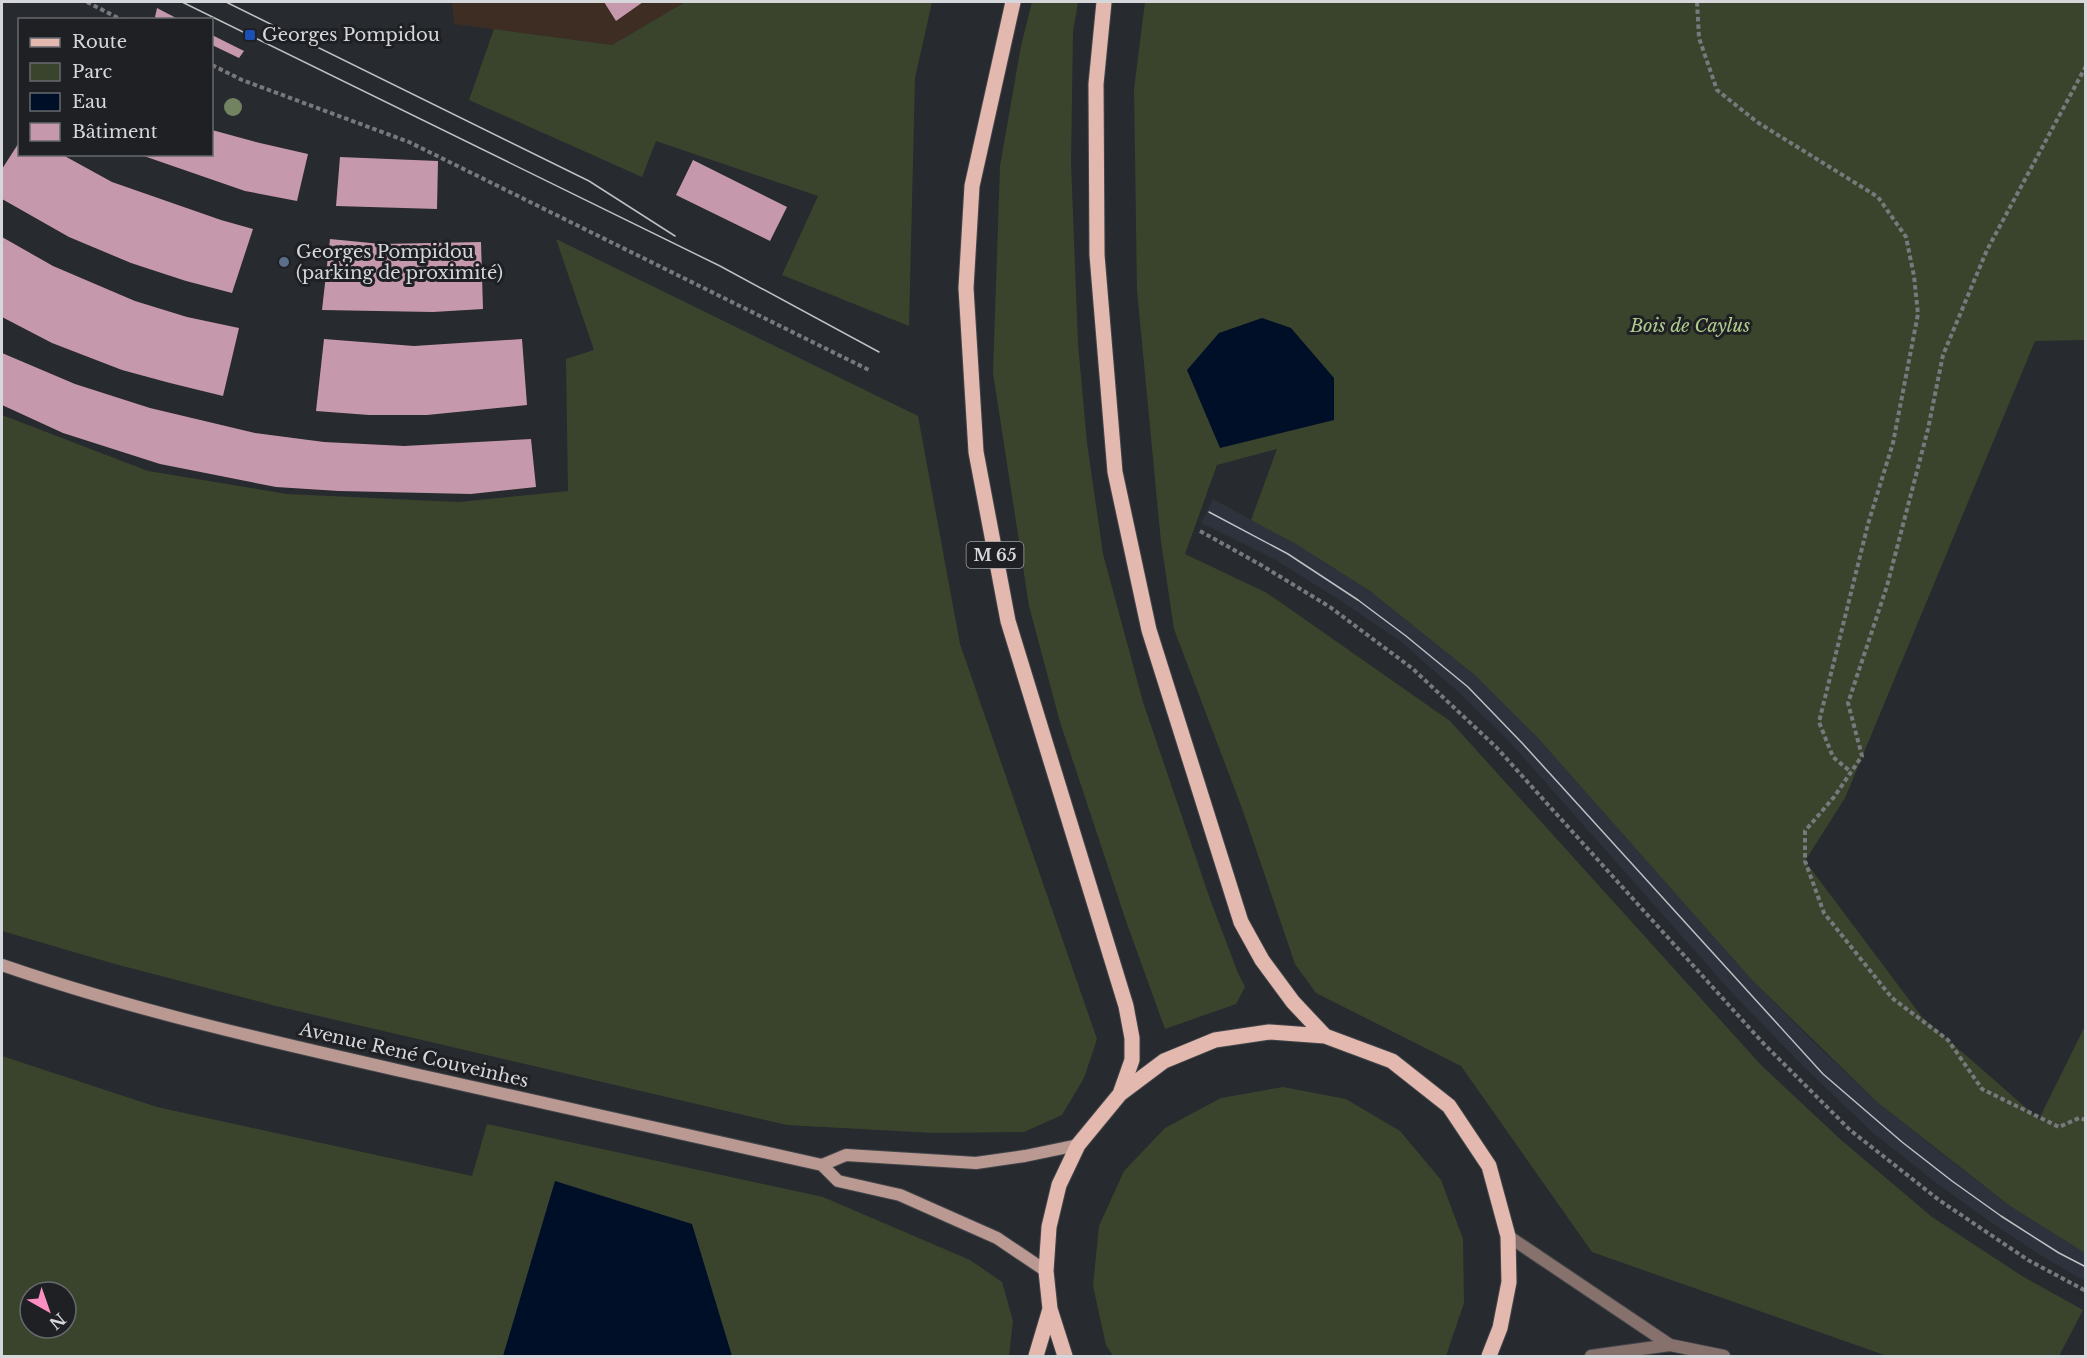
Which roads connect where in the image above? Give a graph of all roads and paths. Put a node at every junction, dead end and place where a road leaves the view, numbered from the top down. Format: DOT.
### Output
graph roads {
  1 [pos="87,2"];
  2 [pos="1013,2"];
  3 [pos="1104,2"];
  4 [pos="1697,2"];
  5 [pos="118,18"];
  6 [pos="213,65"];
  7 [pos="2085,66"];
  8 [pos="869,370"];
  9 [pos="1200,531"];
  10 [pos="1851,772"];
  11 [pos="2,965"];
  12 [pos="1324,1036"];
  13 [pos="1120,1094"];
  14 [pos="2085,1120"];
  15 [pos="1078,1145"];
  16 [pos="822,1165"];
  17 [pos="1508,1236"];
  18 [pos="1046,1271"];
  19 [pos="2085,1291"];
  20 [pos="1050,1309"];
  21 [pos="1670,1345"];
  22 [pos="1036,1356"];
  23 [pos="1065,1356"];
  24 [pos="1489,1356"];
  25 [pos="1591,1356"];
  26 [pos="1724,1356"];
  1 -- 5 [label="path"];
  2 -- 13 [label="main road, M 65"];
  3 -- 12 [label="main road"];
  4 -- 10 [label="path"];
  6 -- 8 [label="path"];
  7 -- 10 [label="path"];
  9 -- 19 [label="path"];
  10 -- 14 [label="path"];
  11 -- 16 [label="main road, Avenue René Couveinhes"];
  12 -- 13 [label="main road"];
  12 -- 17 [label="main road"];
  13 -- 15 [label="main road"];
  15 -- 16 [label="main road"];
  15 -- 18 [label="main road"];
  16 -- 18 [label="main road, Avenue René Couveinhes"];
  17 -- 21 [label="street"];
  17 -- 24 [label="main road"];
  18 -- 20 [label="main road"];
  20 -- 22 [label="main road"];
  20 -- 23 [label="main road"];
  21 -- 25 [label="street"];
  21 -- 26 [label="street"];
}
